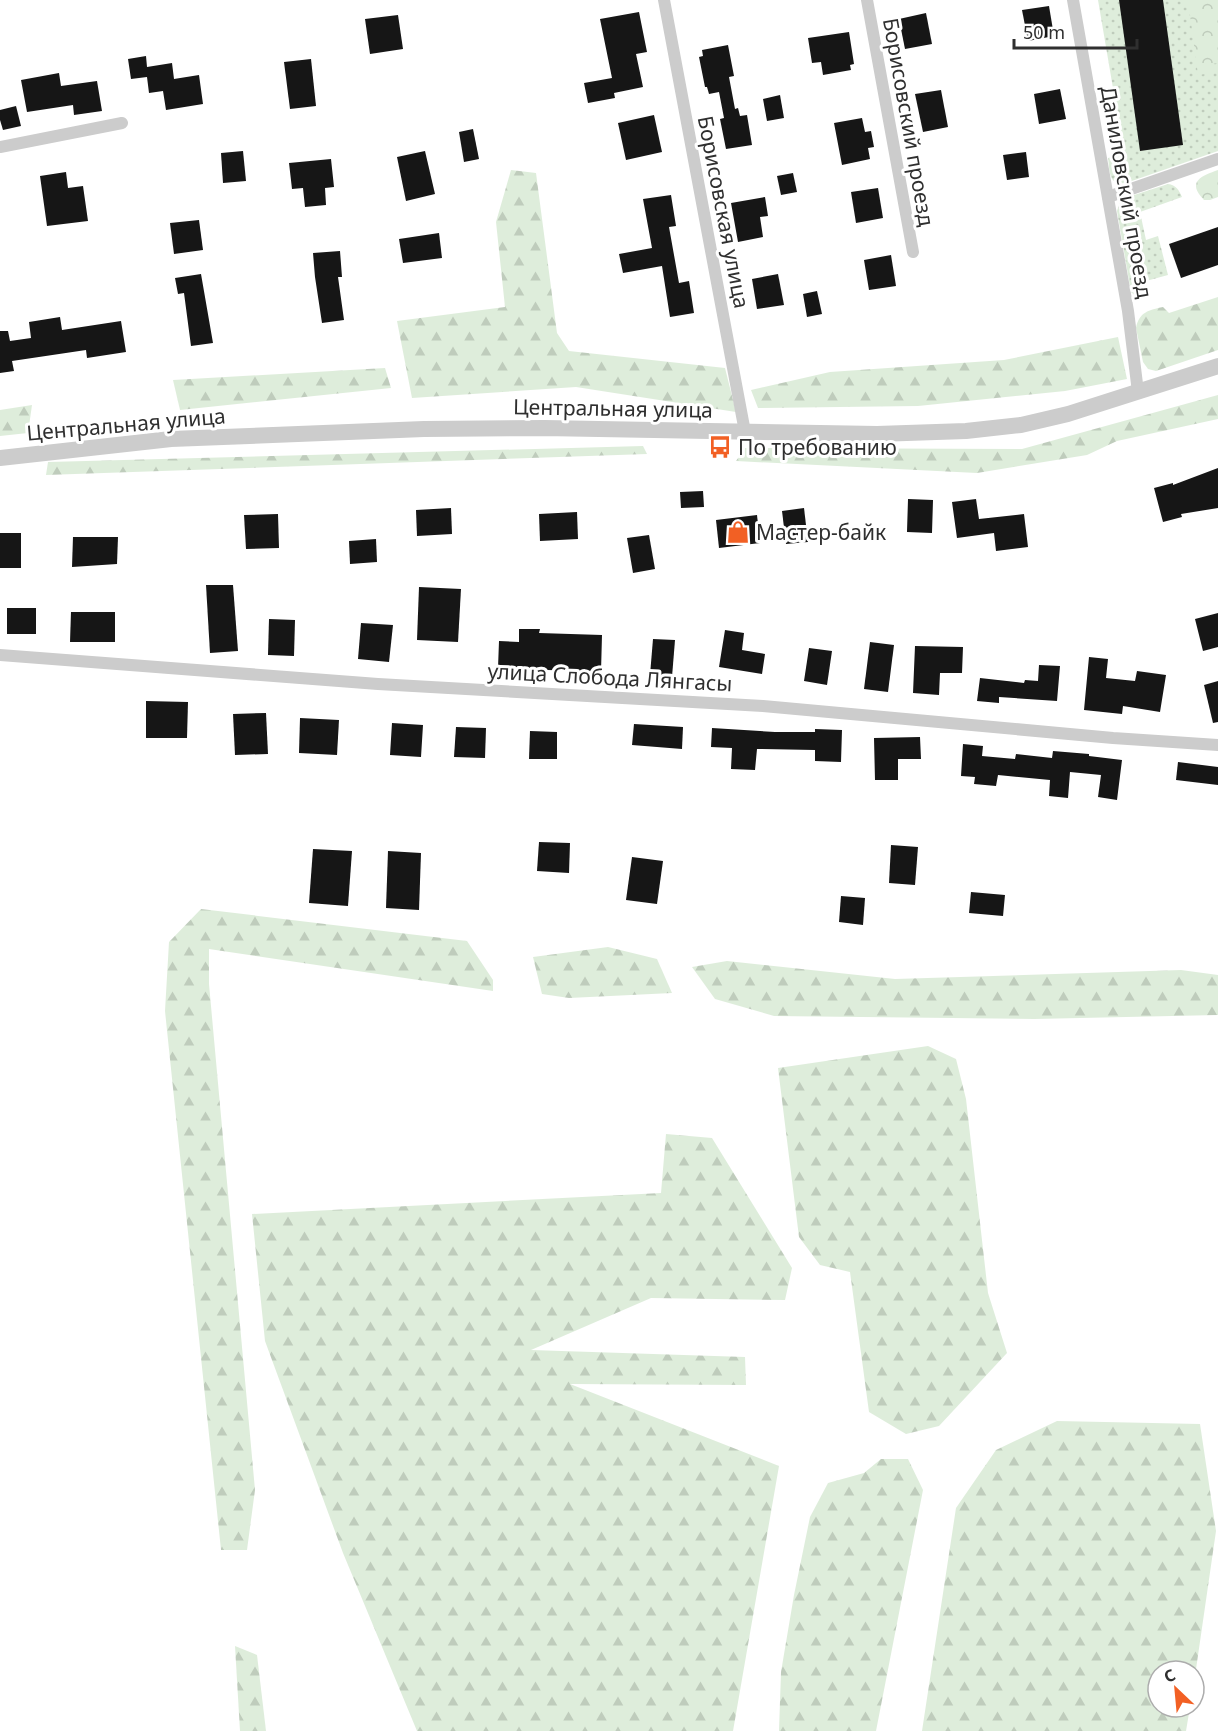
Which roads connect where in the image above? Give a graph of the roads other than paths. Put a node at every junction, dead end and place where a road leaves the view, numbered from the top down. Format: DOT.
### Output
graph roads {
  1 [pos="664,0"];
  2 [pos="867,0"];
  3 [pos="1073,0"];
  4 [pos="122,123"];
  5 [pos="0,147"];
  6 [pos="1218,159"];
  7 [pos="1108,197"];
  8 [pos="913,252"];
  9 [pos="1218,366"];
  10 [pos="1138,392"];
  11 [pos="745,432"];
  12 [pos="0,458"];
  13 [pos="0,655"];
  14 [pos="1218,745"];
  1 -- 11 [label="street, Борисовская улица"];
  2 -- 8 [label="street, Борисовский проезд"];
  3 -- 7 [label="street, Даниловский проезд"];
  4 -- 5 [label="street"];
  6 -- 7 [label="street"];
  7 -- 10 [label="street, Даниловский проезд"];
  9 -- 10 [label="street, Центральная улица"];
  10 -- 11 [label="street, Центральная улица"];
  11 -- 12 [label="street, Центральная улица"];
  13 -- 14 [label="street, улица Слобода Лянгасы"];
}
